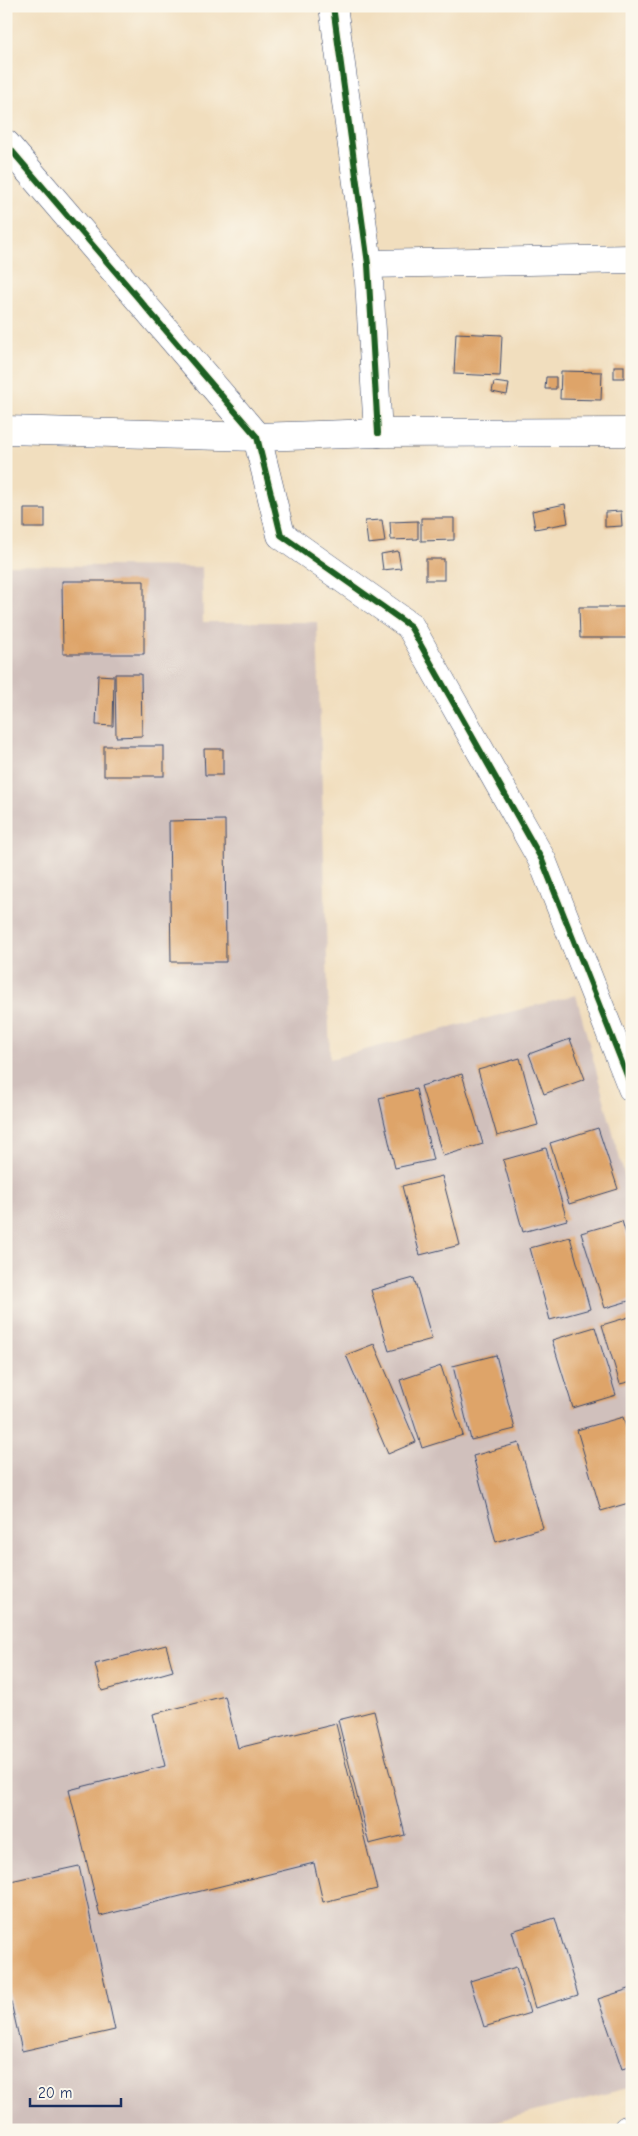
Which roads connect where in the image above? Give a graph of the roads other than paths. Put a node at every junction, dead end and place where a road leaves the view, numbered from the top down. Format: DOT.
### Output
graph roads {
  1 [pos="333,6"];
  2 [pos="6,144"];
  3 [pos="632,259"];
  4 [pos="368,264"];
  5 [pos="6,430"];
  6 [pos="632,432"];
  7 [pos="378,433"];
  8 [pos="257,436"];
  9 [pos="630,1075"];
  10 [pos="632,2128"];
  11 [pos="627,2130"];
  1 -- 4 [label="street"];
  2 -- 8 [label="street"];
  3 -- 4 [label="street"];
  4 -- 7 [label="street"];
  5 -- 8 [label="street"];
  6 -- 7 [label="street"];
  7 -- 8 [label="street"];
  8 -- 9 [label="street"];
  10 -- 11 [label="street"];
}
